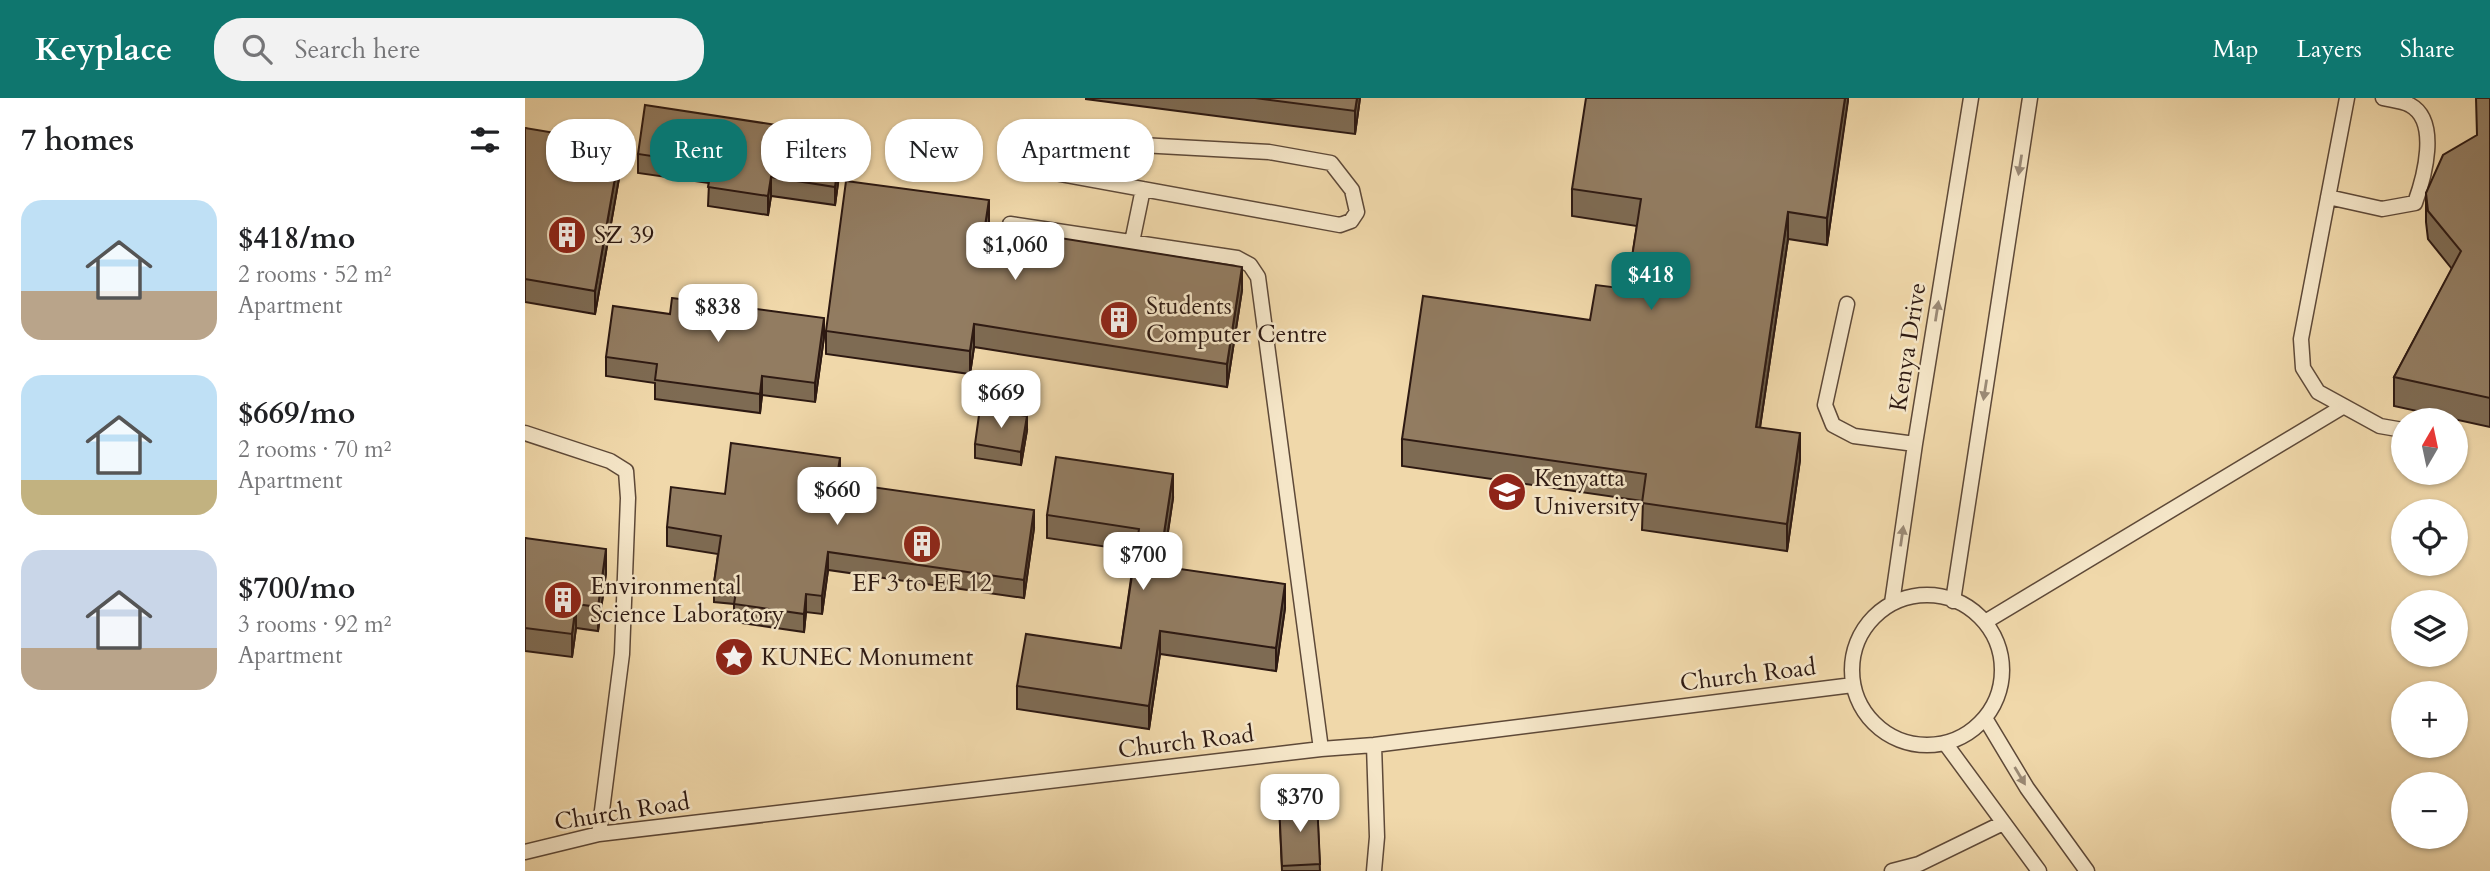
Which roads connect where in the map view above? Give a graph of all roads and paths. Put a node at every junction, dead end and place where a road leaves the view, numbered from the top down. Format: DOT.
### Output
graph roads {
  1 [pos="1971,98"];
  2 [pos="2031,98"];
  3 [pos="2347,98"];
  4 [pos="2383,98"];
  5 [pos="1154,146"];
  6 [pos="1104,182"];
  7 [pos="1143,189"];
  8 [pos="2328,197"];
  9 [pos="1010,224"];
  10 [pos="1132,242"];
  11 [pos="1847,304"];
  12 [pos="2344,406"];
  13 [pos="2391,428"];
  14 [pos="525,433"];
  15 [pos="1915,444"];
  16 [pos="1953,601"];
  17 [pos="1892,603"];
  18 [pos="1985,622"];
  19 [pos="1853,685"];
  20 [pos="1985,718"];
  21 [pos="1945,743"];
  22 [pos="1374,745"];
  23 [pos="1321,748"];
  24 [pos="2003,823"];
  25 [pos="599,834"];
  26 [pos="525,852"];
  27 [pos="1374,871"];
  28 [pos="1892,871"];
  29 [pos="2039,871"];
  30 [pos="2087,871"];
  15 -- 1 [label="lane, Kenya Drive, one-way"];
  2 -- 16 [label="lane, one-way"];
  3 -- 8 [label="lane"];
  4 -- 8 [label="lane"];
  5 -- 7 [label="lane"];
  6 -- 7 [label="lane"];
  7 -- 10 [label="lane"];
  8 -- 12 [label="lane"];
  9 -- 10 [label="lane"];
  10 -- 23 [label="lane"];
  11 -- 15 [label="lane"];
  12 -- 13 [label="lane"];
  12 -- 18 [label="lane"];
  14 -- 25 [label="lane"];
  17 -- 15 [label="lane, Kenya Drive, one-way"];
  16 -- 17 [label="lane"];
  16 -- 18 [label="lane"];
  17 -- 19 [label="lane"];
  18 -- 20 [label="lane"];
  19 -- 21 [label="lane"];
  19 -- 22 [label="lane, Church Road"];
  20 -- 21 [label="lane"];
  20 -- 30 [label="lane, one-way"];
  21 -- 24 [label="lane"];
  22 -- 23 [label="lane, Church Road"];
  22 -- 27 [label="lane"];
  23 -- 25 [label="lane, Church Road"];
  24 -- 28 [label="lane"];
  24 -- 29 [label="lane"];
  25 -- 26 [label="lane, Church Road"];
}
